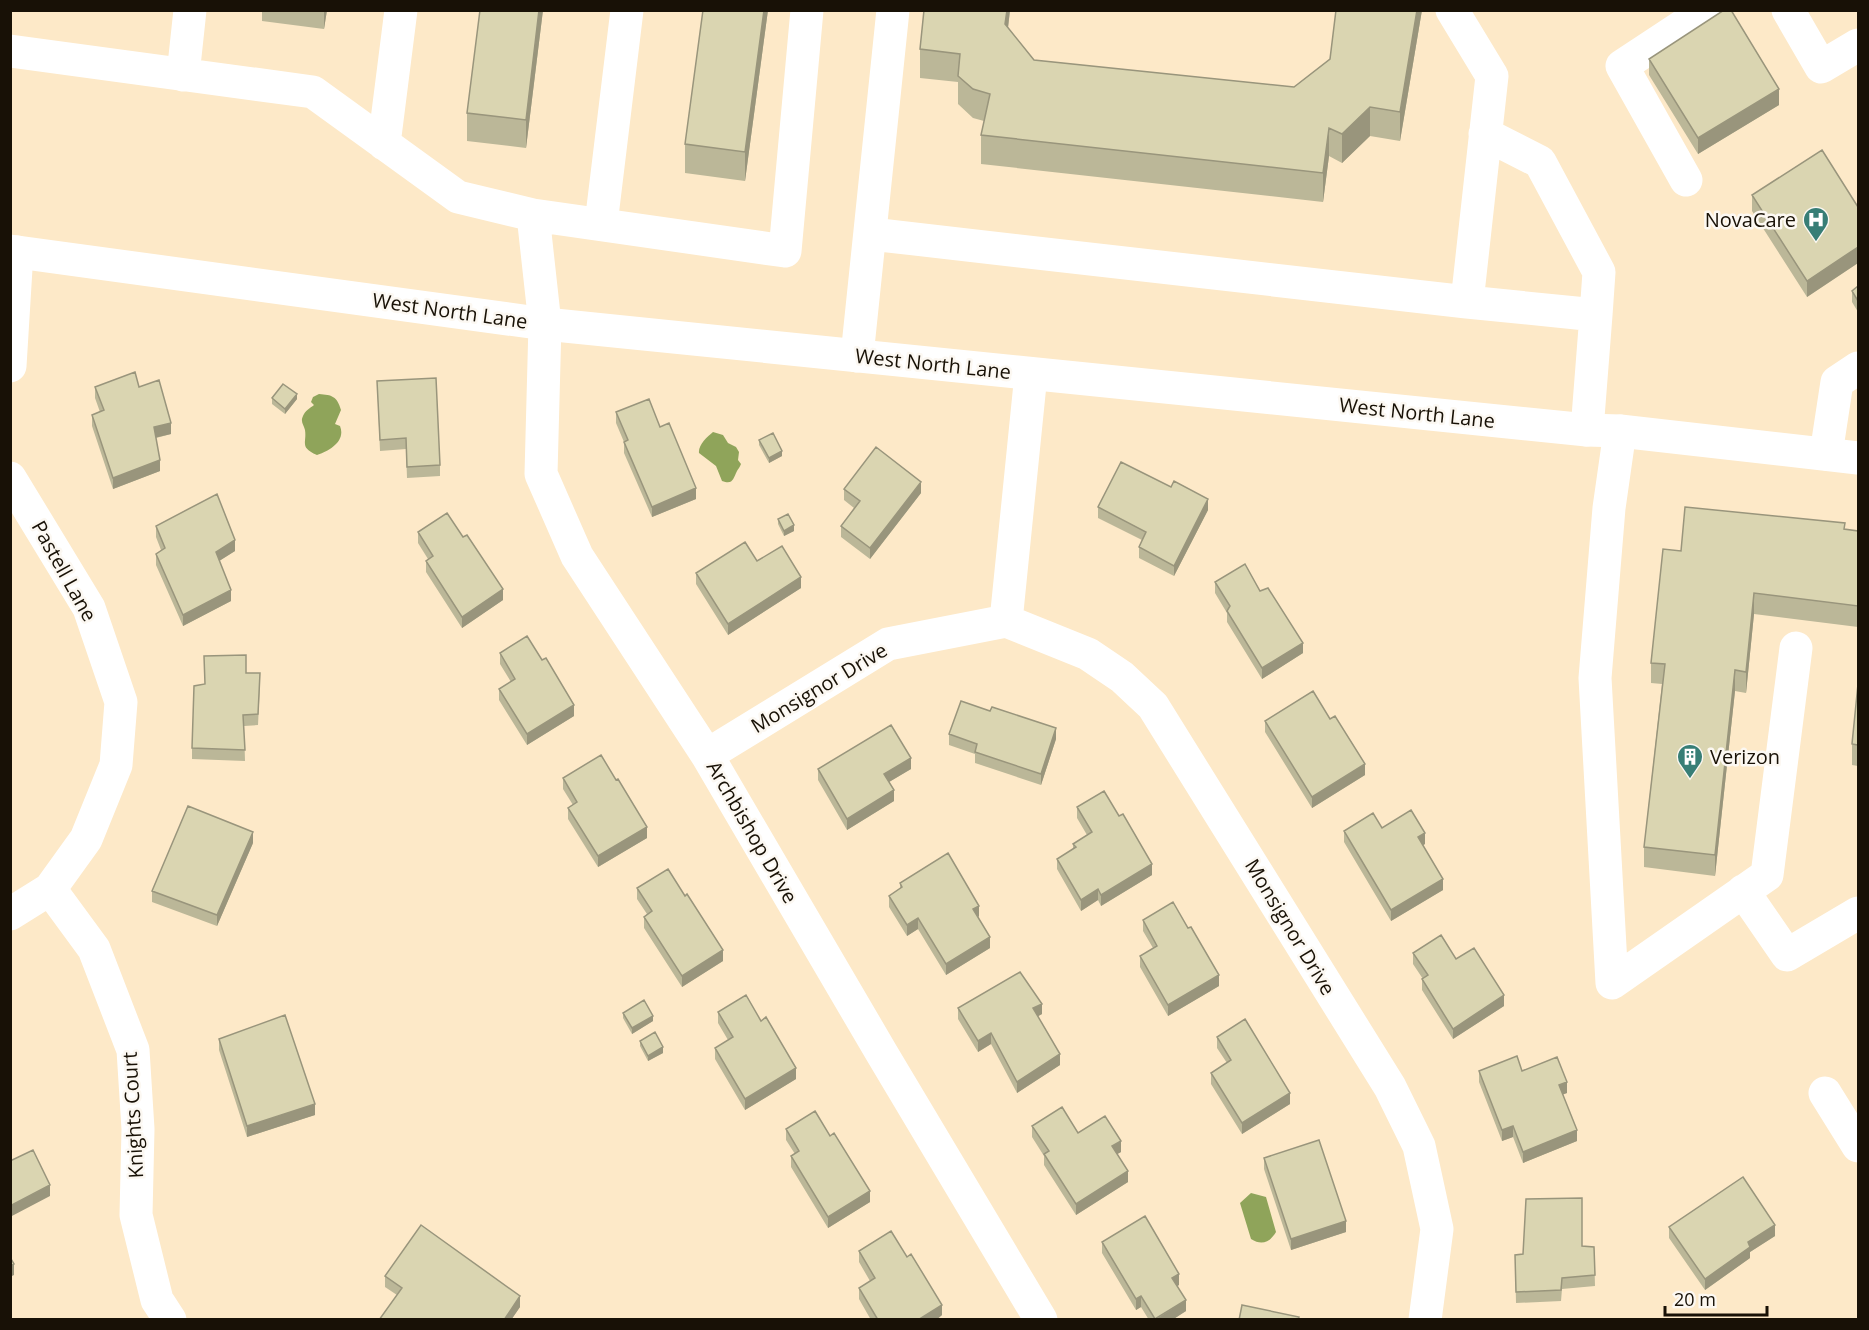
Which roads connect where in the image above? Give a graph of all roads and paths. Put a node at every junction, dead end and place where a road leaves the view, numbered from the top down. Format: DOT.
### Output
graph roads {
  1 [pos="190,10"];
  2 [pos="401,10"];
  3 [pos="627,10"];
  4 [pos="807,10"];
  5 [pos="893,10"];
  6 [pos="1452,10"];
  7 [pos="1707,10"];
  8 [pos="1788,10"];
  9 [pos="1858,45"];
  10 [pos="10,51"];
  11 [pos="183,75"];
  12 [pos="1485,134"];
  13 [pos="384,144"];
  14 [pos="1686,180"];
  15 [pos="533,215"];
  16 [pos="601,224"];
  17 [pos="871,234"];
  18 [pos="14,251"];
  19 [pos="1467,302"];
  20 [pos="1596,315"];
  21 [pos="544,324"];
  22 [pos="857,356"];
  23 [pos="10,366"];
  24 [pos="1858,368"];
  25 [pos="1031,374"];
  26 [pos="1587,430"];
  27 [pos="1620,431"];
  28 [pos="1826,454"];
  29 [pos="1858,458"];
  30 [pos="10,478"];
  31 [pos="1006,621"];
  32 [pos="1796,648"];
  33 [pos="707,755"];
  34 [pos="50,890"];
  35 [pos="1743,891"];
  36 [pos="1858,913"];
  37 [pos="10,914"];
  38 [pos="1825,1093"];
  39 [pos="1858,1146"];
  40 [pos="170,1320"];
  41 [pos="1041,1320"];
  42 [pos="1425,1320"];
  1 -- 11 [label="street"];
  2 -- 13 [label="street"];
  3 -- 16 [label="street"];
  4 -- 16 [label="street"];
  5 -- 17 [label="street"];
  6 -- 12 [label="street"];
  7 -- 14 [label="street"];
  8 -- 9 [label="street"];
  10 -- 11 [label="street"];
  11 -- 13 [label="street"];
  12 -- 19 [label="street"];
  12 -- 20 [label="street"];
  13 -- 15 [label="street"];
  15 -- 16 [label="street"];
  15 -- 21 [label="street, Archbishop Drive"];
  17 -- 19 [label="street"];
  17 -- 22 [label="street"];
  18 -- 21 [label="street, West North Lane"];
  18 -- 23 [label="street"];
  19 -- 20 [label="street"];
  20 -- 26 [label="street"];
  21 -- 22 [label="street, West North Lane"];
  21 -- 33 [label="street, Archbishop Drive"];
  22 -- 25 [label="street, West North Lane"];
  24 -- 28 [label="street"];
  25 -- 26 [label="street, West North Lane"];
  25 -- 31 [label="street"];
  26 -- 27 [label="street, West North Lane"];
  27 -- 28 [label="street, West North Lane"];
  27 -- 35 [label="street"];
  28 -- 29 [label="street, West North Lane"];
  30 -- 34 [label="street, Pastell Lane"];
  31 -- 33 [label="street, Monsignor Drive"];
  31 -- 42 [label="street, Monsignor Drive"];
  32 -- 35 [label="street"];
  33 -- 41 [label="street, Archbishop Drive"];
  34 -- 37 [label="street, Pastell Lane"];
  34 -- 40 [label="street, Knights Court"];
  35 -- 36 [label="street"];
  38 -- 39 [label="street"];
}
